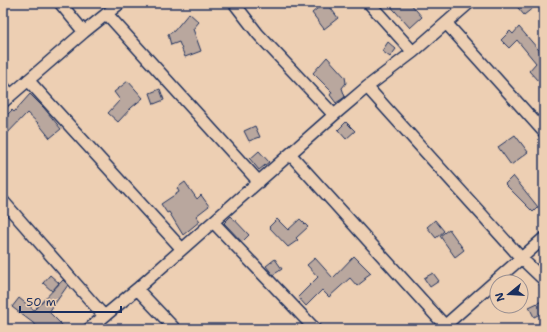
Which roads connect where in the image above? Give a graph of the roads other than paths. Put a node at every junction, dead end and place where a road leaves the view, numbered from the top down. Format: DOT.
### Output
graph roads {
  1 [pos="60,3"];
  2 [pos="120,3"];
  3 [pos="234,3"];
  4 [pos="369,3"];
  5 [pos="469,3"];
  6 [pos="106,14"];
  7 [pos="446,23"];
  8 [pos="84,32"];
  9 [pos="413,52"];
  10 [pos="28,80"];
  11 [pos="3,86"];
  12 [pos="367,87"];
  13 [pos="7,98"];
  14 [pos="334,115"];
  15 [pos="544,132"];
  16 [pos="290,154"];
  17 [pos="259,182"];
  18 [pos="3,201"];
  19 [pos="213,222"];
  20 [pos="544,238"];
  21 [pos="182,249"];
  22 [pos="521,258"];
  23 [pos="544,280"];
  24 [pos="137,289"];
  25 [pos="104,316"];
  26 [pos="445,328"];
  27 [pos="89,329"];
  28 [pos="175,329"];
  29 [pos="314,329"];
  1 -- 8 [label="street"];
  2 -- 6 [label="street"];
  3 -- 14 [label="street"];
  4 -- 9 [label="street"];
  5 -- 7 [label="street"];
  6 -- 8 [label="street"];
  6 -- 17 [label="street"];
  7 -- 9 [label="street"];
  7 -- 15 [label="street"];
  8 -- 10 [label="street"];
  9 -- 12 [label="street"];
  10 -- 13 [label="street"];
  10 -- 21 [label="street"];
  11 -- 13 [label="street"];
  12 -- 14 [label="street"];
  12 -- 22 [label="street"];
  14 -- 16 [label="street"];
  16 -- 17 [label="street"];
  16 -- 26 [label="street"];
  17 -- 19 [label="street"];
  18 -- 25 [label="street"];
  19 -- 21 [label="street"];
  19 -- 29 [label="street"];
  20 -- 22 [label="street"];
  21 -- 24 [label="street"];
  22 -- 23 [label="street"];
  22 -- 26 [label="street"];
  24 -- 25 [label="street"];
  24 -- 28 [label="street"];
  25 -- 27 [label="street"];
}
